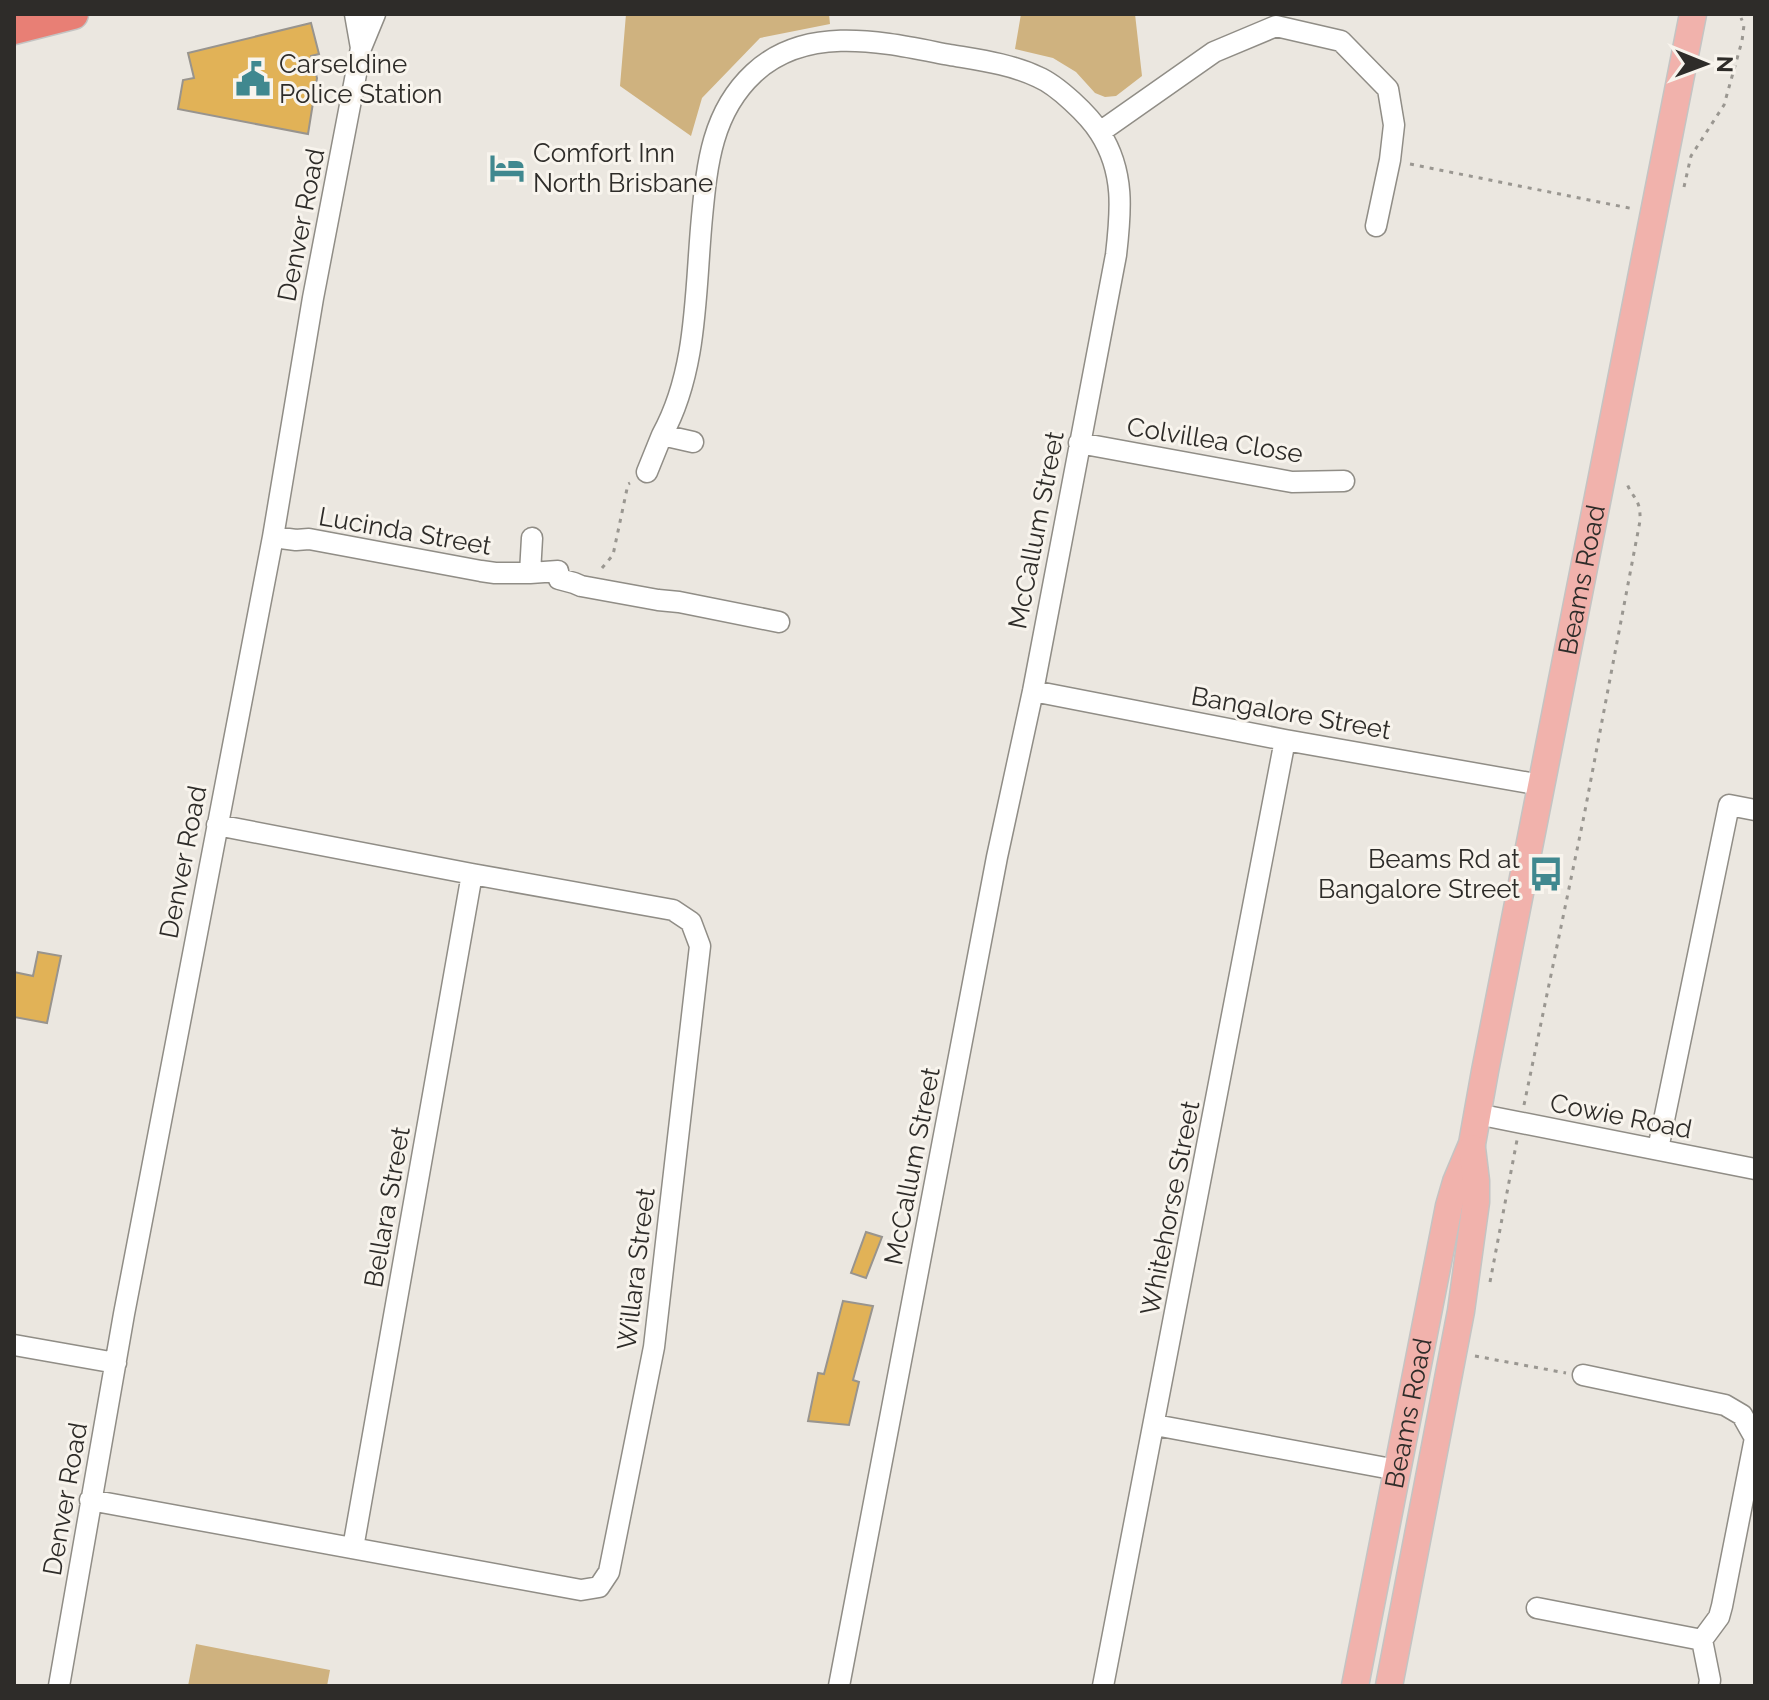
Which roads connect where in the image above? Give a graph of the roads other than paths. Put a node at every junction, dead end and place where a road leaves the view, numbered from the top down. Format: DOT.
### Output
graph roads {
  1 [pos="73,14"];
  2 [pos="355,14"];
  3 [pos="375,14"];
  4 [pos="1693,14"];
  5 [pos="14,29"];
  6 [pos="361,48"];
  7 [pos="1100,132"];
  8 [pos="1376,226"];
  9 [pos="662,435"];
  10 [pos="693,442"];
  11 [pos="1079,443"];
  12 [pos="647,472"];
  13 [pos="1344,481"];
  14 [pos="273,537"];
  15 [pos="532,538"];
  16 [pos="530,573"];
  17 [pos="779,622"];
  18 [pos="1033,691"];
  19 [pos="1285,740"];
  20 [pos="1541,785"];
  21 [pos="1755,810"];
  22 [pos="217,825"];
  23 [pos="472,874"];
  24 [pos="1477,1114"];
  25 [pos="1472,1144"];
  26 [pos="1658,1149"];
  27 [pos="1755,1169"];
  28 [pos="14,1345"];
  29 [pos="116,1363"];
  30 [pos="1583,1375"];
  31 [pos="1155,1425"];
  32 [pos="1397,1470"];
  33 [pos="90,1500"];
  34 [pos="353,1548"];
  35 [pos="1537,1608"];
  36 [pos="1702,1640"];
  37 [pos="59,1686"];
  38 [pos="839,1686"];
  39 [pos="1103,1686"];
  40 [pos="1355,1686"];
  41 [pos="1389,1686"];
  42 [pos="1709,1686"];
  1 -- 5 [label="highway"];
  2 -- 6 [label="street, Denver Road"];
  3 -- 6 [label="street, Denver Road"];
  4 -- 20 [label="main road, Beams Road"];
  6 -- 14 [label="street, Denver Road"];
  7 -- 8 [label="street"];
  7 -- 9 [label="street, McCallum Street"];
  7 -- 11 [label="street, McCallum Street"];
  9 -- 10 [label="street"];
  9 -- 12 [label="street, McCallum Street"];
  11 -- 13 [label="street, Colvillea Close"];
  11 -- 18 [label="street, McCallum Street"];
  14 -- 16 [label="street, Lucinda Street"];
  14 -- 22 [label="street, Denver Road"];
  15 -- 16 [label="street, Lucinda Street"];
  16 -- 17 [label="street, Lucinda Street"];
  18 -- 19 [label="street, Bangalore Street"];
  18 -- 38 [label="street, McCallum Street"];
  19 -- 20 [label="street, Bangalore Street"];
  19 -- 31 [label="street, Whitehorse Street"];
  20 -- 24 [label="main road, Beams Road"];
  21 -- 26 [label="street"];
  22 -- 23 [label="street, Willara Street"];
  22 -- 29 [label="street, Denver Road"];
  23 -- 34 [label="street, Bellara Street"];
  23 -- 34 [label="street, Willara Street"];
  24 -- 25 [label="main road, Beams Road"];
  24 -- 26 [label="street, Cowie Road"];
  25 -- 32 [label="main road, Beams Road"];
  25 -- 41 [label="main road, Beams Road"];
  26 -- 27 [label="street, Cowie Road"];
  28 -- 29 [label="street"];
  29 -- 33 [label="street, Denver Road"];
  30 -- 36 [label="street"];
  31 -- 32 [label="street"];
  31 -- 39 [label="street, Whitehorse Street"];
  32 -- 40 [label="main road, Beams Road"];
  33 -- 34 [label="street, Willara Street"];
  33 -- 37 [label="street, Denver Road"];
  35 -- 36 [label="street"];
  36 -- 42 [label="street"];
}
